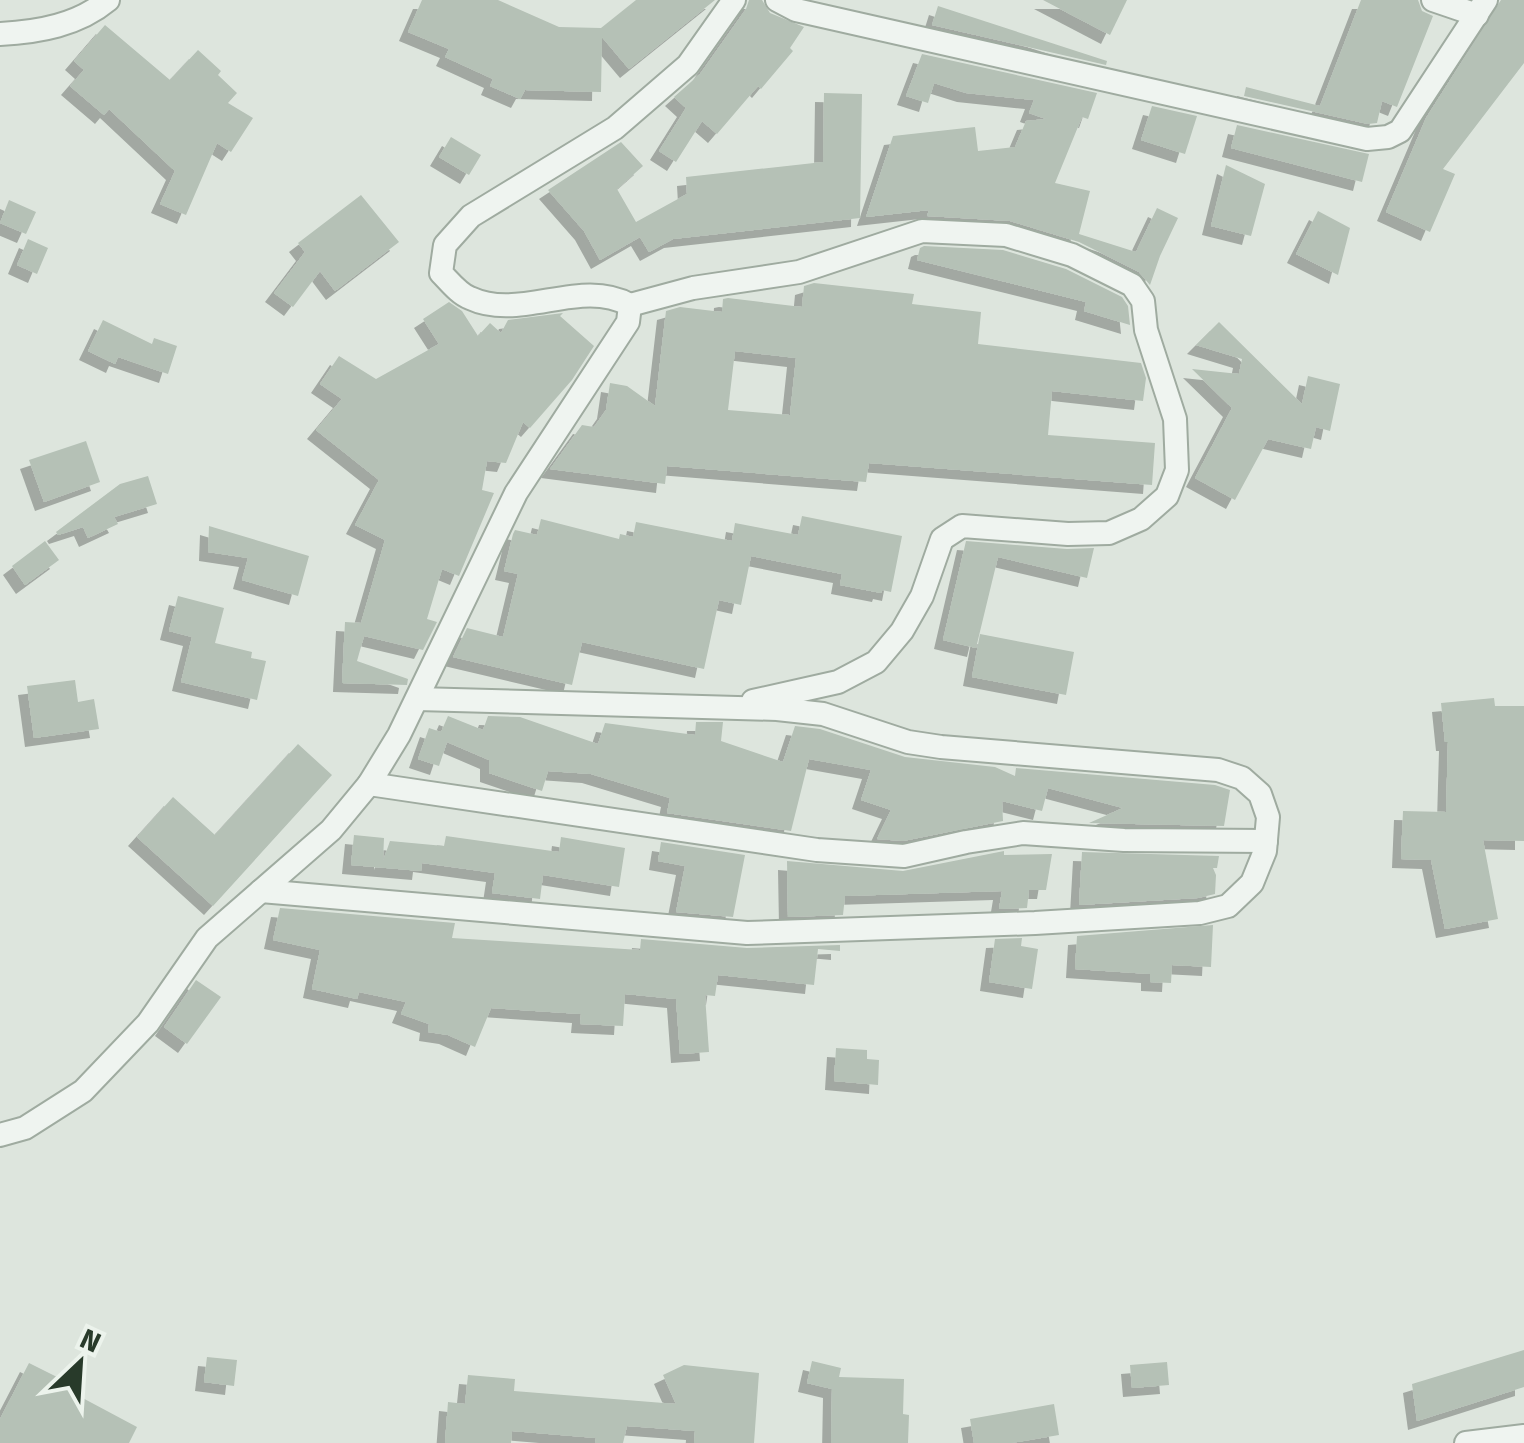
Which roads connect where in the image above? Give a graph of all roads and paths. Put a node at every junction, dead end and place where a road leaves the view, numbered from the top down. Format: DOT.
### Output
graph roads {
  1 [pos="108,0"];
  2 [pos="734,0"];
  3 [pos="777,0"];
  4 [pos="1433,0"];
  5 [pos="1482,8"];
  6 [pos="0,34"];
  7 [pos="630,305"];
  8 [pos="417,699"];
  9 [pos="731,707"];
  10 [pos="370,784"];
  11 [pos="1266,841"];
  12 [pos="261,891"];
  13 [pos="0,1135"];
  14 [pos="1524,1436"];
  15 [pos="1466,1443"];
  1 -- 6 [label="street"];
  2 -- 7 [label="street"];
  3 -- 5 [label="street"];
  4 -- 5 [label="street"];
  7 -- 8 [label="street"];
  7 -- 9 [label="street"];
  8 -- 9 [label="street"];
  8 -- 10 [label="street"];
  9 -- 11 [label="street"];
  10 -- 11 [label="street"];
  10 -- 12 [label="street"];
  11 -- 12 [label="street"];
  12 -- 13 [label="street"];
  14 -- 15 [label="street"];
}
